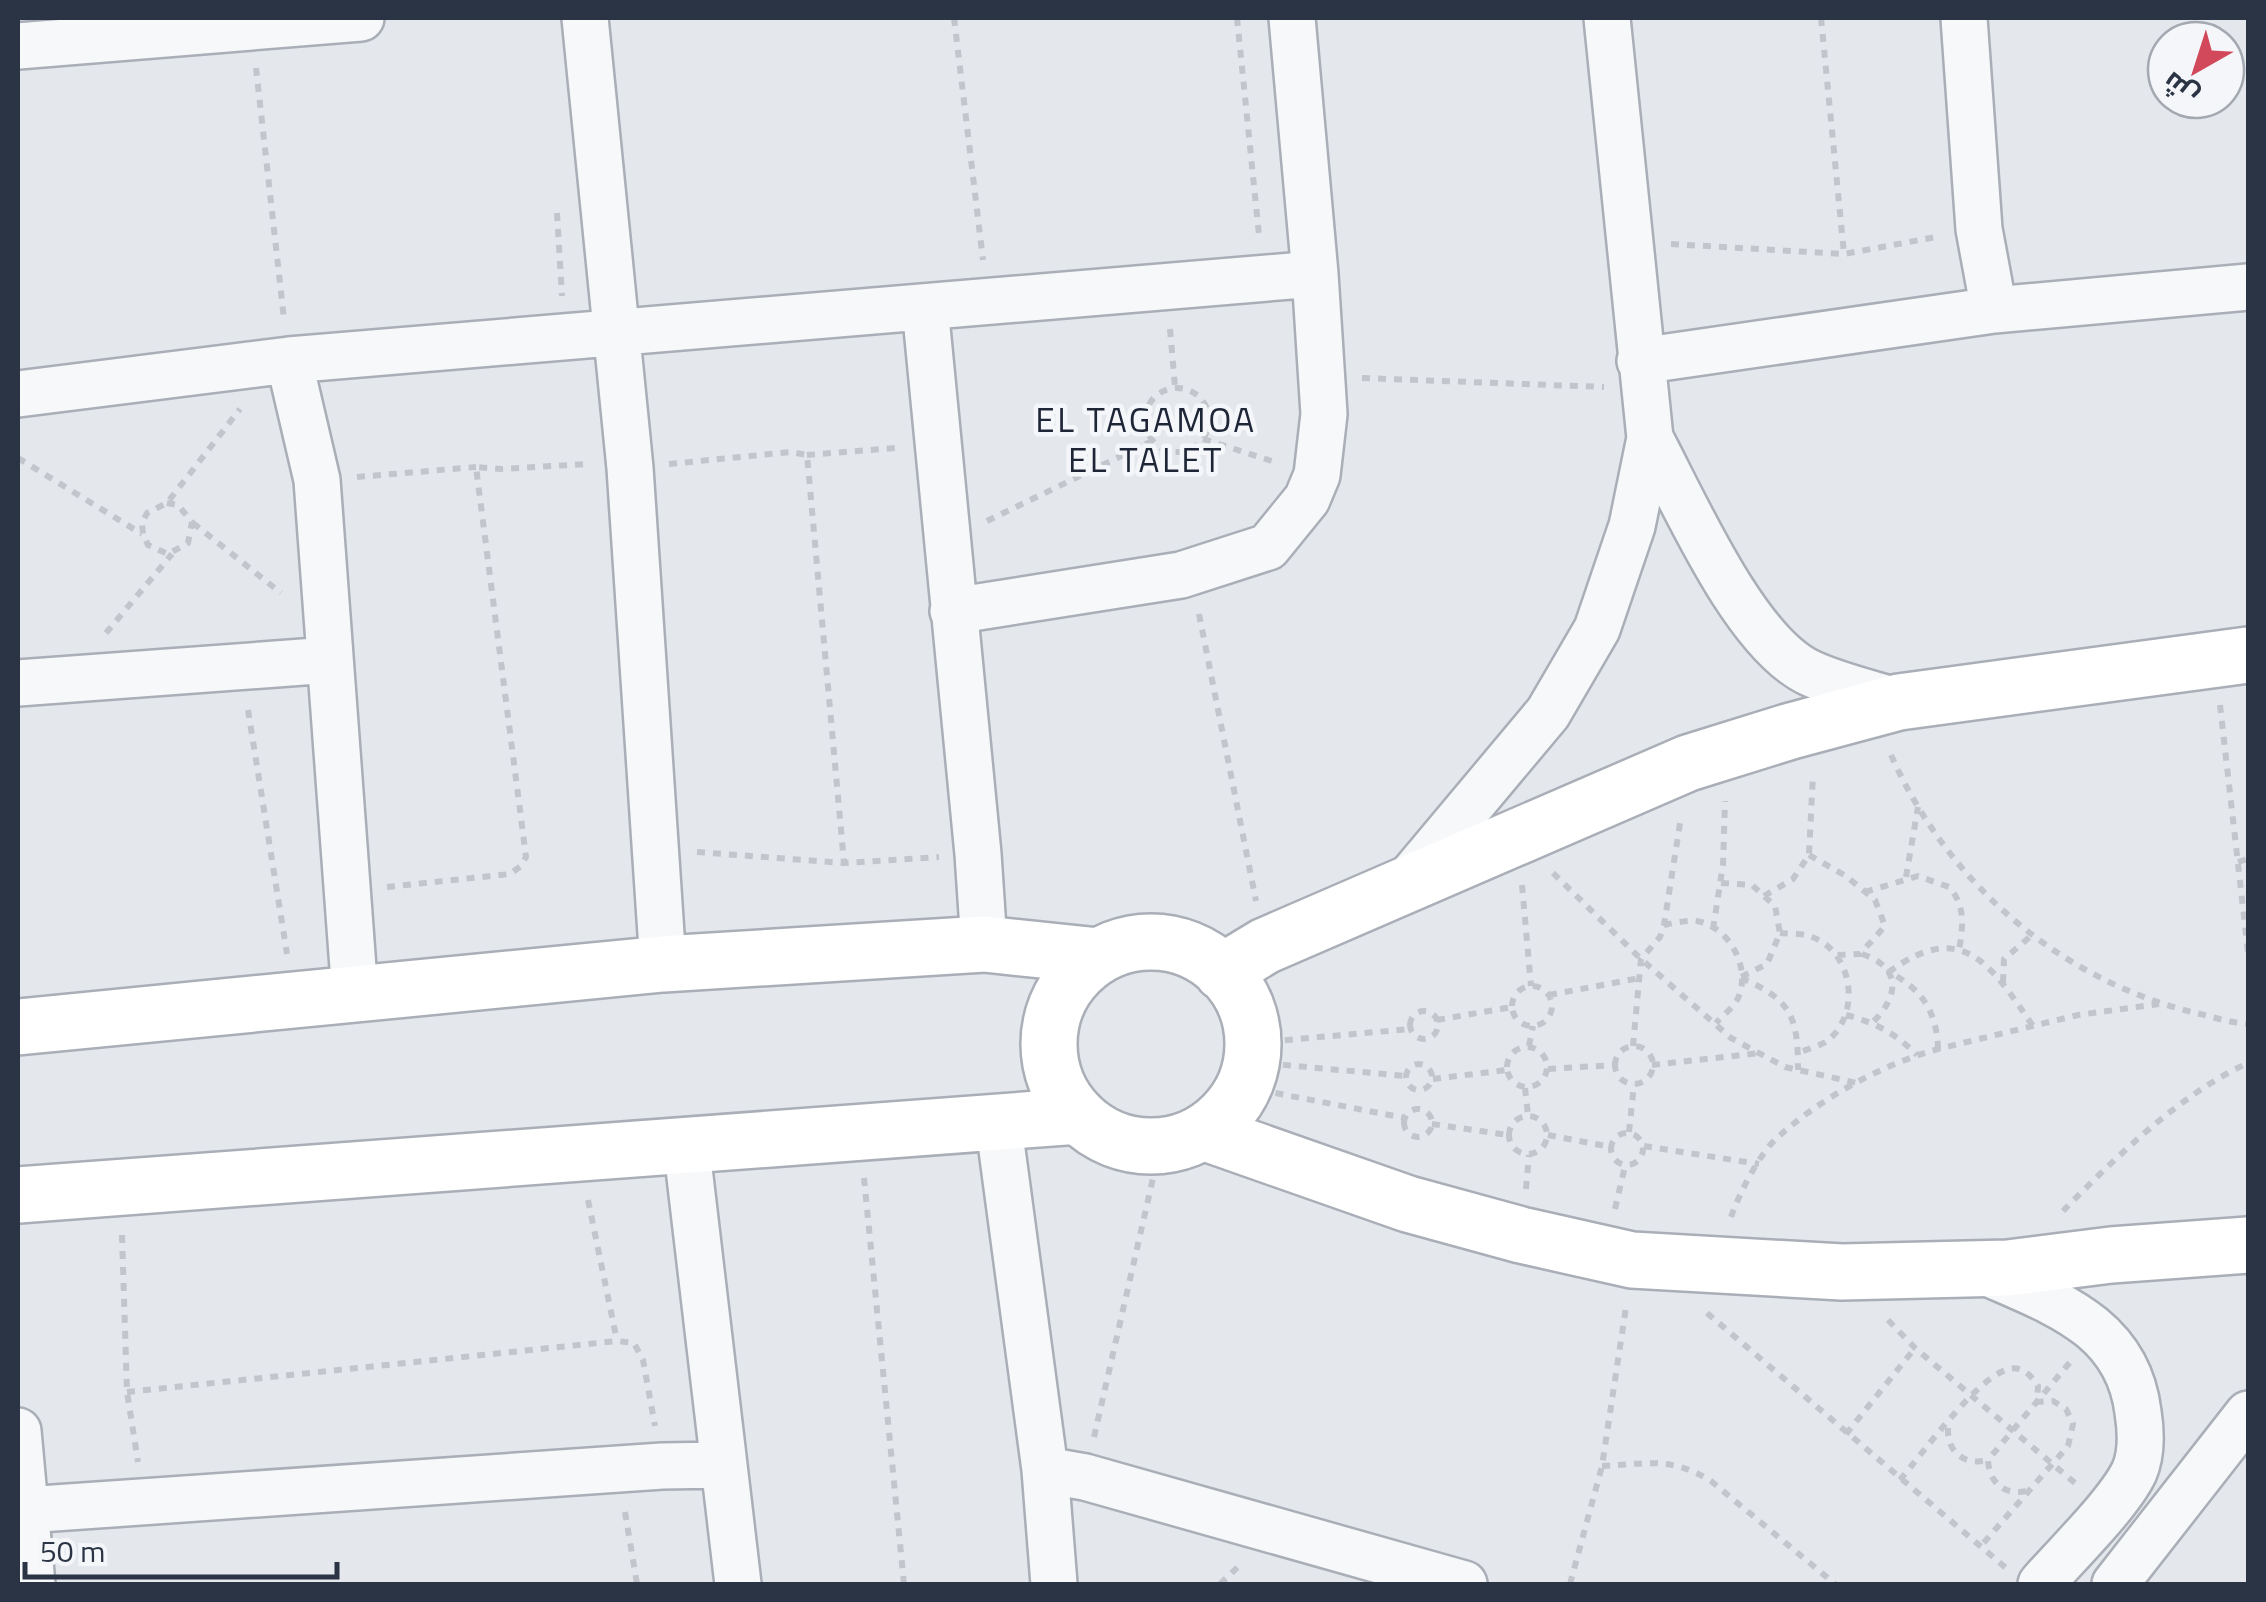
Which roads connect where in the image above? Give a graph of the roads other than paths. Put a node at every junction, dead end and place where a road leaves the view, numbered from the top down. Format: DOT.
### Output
graph roads {
  1 [pos="361,18"];
  2 [pos="585,18"];
  3 [pos="1292,18"];
  4 [pos="1607,18"];
  5 [pos="1964,18"];
  6 [pos="18,46"];
  7 [pos="1315,274"];
  8 [pos="2248,287"];
  9 [pos="926,307"];
  10 [pos="1994,310"];
  11 [pos="619,335"];
  12 [pos="283,361"];
  13 [pos="1642,374"];
  14 [pos="18,394"];
  15 [pos="1650,438"];
  16 [pos="953,611"];
  17 [pos="329,646"];
  18 [pos="2232,658"];
  19 [pos="18,684"];
  20 [pos="1885,706"];
  21 [pos="1404,886"];
  22 [pos="984,944"];
  23 [pos="1099,956"];
  24 [pos="1243,959"];
  25 [pos="663,964"];
  26 [pos="355,995"];
  27 [pos="18,1027"];
  28 [pos="1079,1116"];
  29 [pos="998,1120"];
  30 [pos="1182,1139"];
  31 [pos="686,1143"];
  32 [pos="18,1194"];
  33 [pos="2248,1246"];
  34 [pos="1992,1268"];
  35 [pos="2248,1414"];
  36 [pos="18,1431"];
  37 [pos="722,1465"];
  38 [pos="1065,1474"];
  39 [pos="25,1510"];
  40 [pos="2026,1578"];
  41 [pos="32,1584"];
  42 [pos="738,1584"];
  43 [pos="1054,1584"];
  44 [pos="1464,1584"];
  45 [pos="2115,1584"];
  1 -- 6 [label="street"];
  2 -- 11 [label="street"];
  3 -- 7 [label="street"];
  4 -- 13 [label="street"];
  5 -- 10 [label="street"];
  7 -- 9 [label="street"];
  7 -- 16 [label="street"];
  8 -- 10 [label="street"];
  9 -- 11 [label="street"];
  9 -- 16 [label="street"];
  10 -- 13 [label="street"];
  11 -- 12 [label="street"];
  11 -- 25 [label="street"];
  12 -- 14 [label="street"];
  12 -- 17 [label="street"];
  13 -- 15 [label="street"];
  15 -- 20 [label="street"];
  15 -- 21 [label="street"];
  16 -- 22 [label="street"];
  17 -- 19 [label="street"];
  17 -- 26 [label="street"];
  18 -- 20 [label="street"];
  20 -- 21 [label="street"];
  21 -- 24 [label="street"];
  22 -- 23 [label="street"];
  22 -- 25 [label="street"];
  23 -- 24 [label="street"];
  23 -- 28 [label="street"];
  24 -- 30 [label="street"];
  25 -- 26 [label="street"];
  26 -- 27 [label="street"];
  28 -- 29 [label="street"];
  28 -- 30 [label="street"];
  29 -- 31 [label="street"];
  29 -- 38 [label="street"];
  30 -- 34 [label="street"];
  31 -- 32 [label="street"];
  31 -- 37 [label="street"];
  33 -- 34 [label="street"];
  34 -- 40 [label="street"];
  35 -- 45 [label="street"];
  36 -- 39 [label="street"];
  37 -- 39 [label="street"];
  37 -- 42 [label="street"];
  38 -- 43 [label="street"];
  38 -- 44 [label="street"];
  39 -- 41 [label="street"];
}
